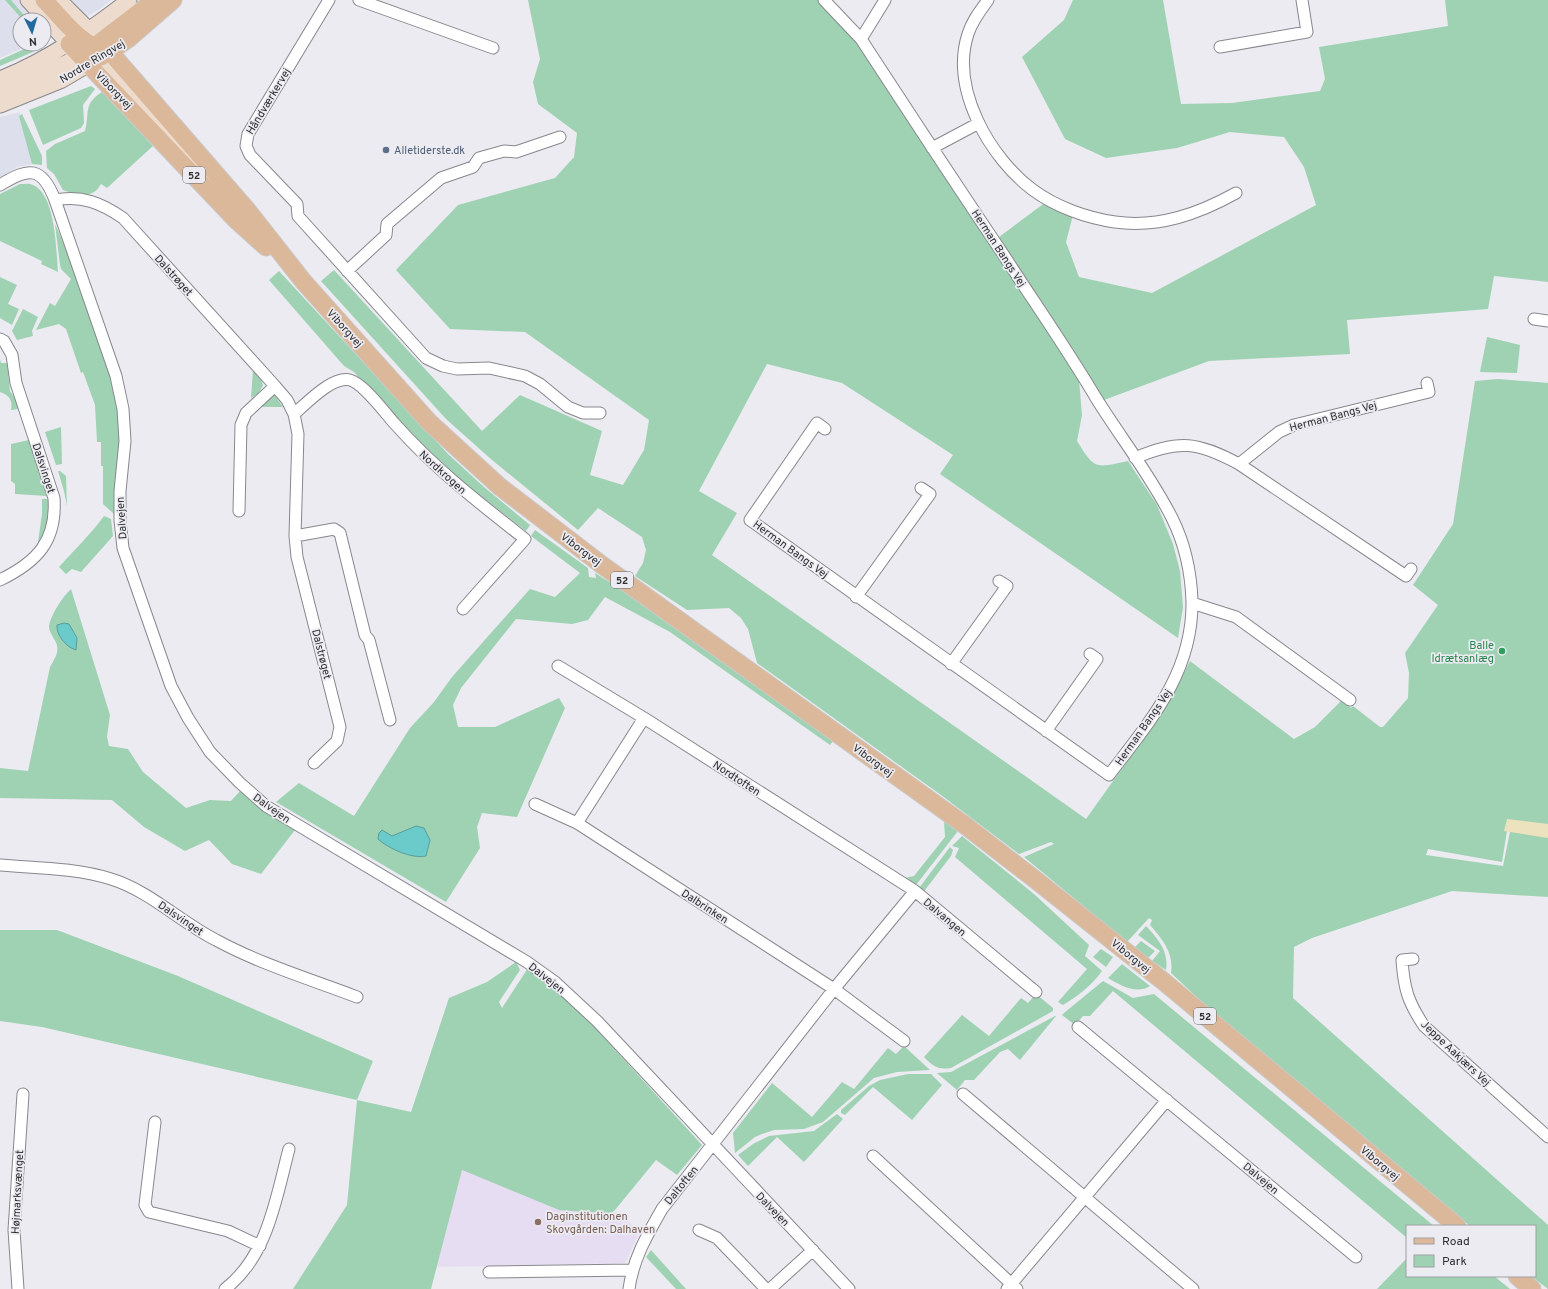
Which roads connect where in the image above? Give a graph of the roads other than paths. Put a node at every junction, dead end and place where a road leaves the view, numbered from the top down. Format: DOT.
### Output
graph roads {
  1 [pos="28,0"];
  2 [pos="44,0"];
  3 [pos="59,0"];
  4 [pos="129,0"];
  5 [pos="155,0"];
  6 [pos="173,0"];
  7 [pos="329,0"];
  8 [pos="359,0"];
  9 [pos="824,0"];
  10 [pos="886,0"];
  11 [pos="988,0"];
  12 [pos="1302,0"];
  13 [pos="861,39"];
  14 [pos="89,47"];
  15 [pos="1220,47"];
  16 [pos="493,48"];
  17 [pos="0,79"];
  18 [pos="0,93"];
  19 [pos="0,105"];
  20 [pos="979,123"];
  21 [pos="560,137"];
  22 [pos="932,148"];
  23 [pos="0,185"];
  24 [pos="1236,193"];
  25 [pos="55,200"];
  26 [pos="347,271"];
  27 [pos="303,281"];
  28 [pos="1534,319"];
  29 [pos="1548,321"];
  30 [pos="0,338"];
  31 [pos="1427,383"];
  32 [pos="274,386"];
  33 [pos="600,413"];
  34 [pos="294,414"];
  35 [pos="826,429"];
  36 [pos="1135,458"];
  37 [pos="1239,464"];
  38 [pos="921,488"];
  39 [pos="239,511"];
  40 [pos="295,536"];
  41 [pos="1411,569"];
  42 [pos="0,580"];
  43 [pos="999,580"];
  44 [pos="856,597"];
  45 [pos="1192,603"];
  46 [pos="463,609"];
  47 [pos="1090,654"];
  48 [pos="951,664"];
  49 [pos="558,666"];
  50 [pos="1350,700"];
  51 [pos="644,718"];
  52 [pos="390,720"];
  53 [pos="1046,731"];
  54 [pos="314,763"];
  55 [pos="535,804"];
  56 [pos="576,822"];
  57 [pos="0,865"];
  58 [pos="915,891"];
  59 [pos="1413,959"];
  60 [pos="834,989"];
  61 [pos="1036,992"];
  62 [pos="357,997"];
  63 [pos="1078,1027"];
  64 [pos="904,1041"];
  65 [pos="23,1094"];
  66 [pos="963,1094"];
  67 [pos="1167,1100"];
  68 [pos="155,1122"];
  69 [pos="1548,1137"];
  70 [pos="713,1145"];
  71 [pos="289,1149"];
  72 [pos="873,1156"];
  73 [pos="1084,1197"];
  74 [pos="1456,1225"];
  75 [pos="699,1230"];
  76 [pos="260,1246"];
  77 [pos="813,1250"];
  78 [pos="1356,1256"];
  79 [pos="632,1270"];
  80 [pos="489,1272"];
  81 [pos="1518,1277"];
  82 [pos="1012,1287"];
  83 [pos="18,1289"];
  84 [pos="226,1289"];
  85 [pos="629,1289"];
  86 [pos="766,1289"];
  87 [pos="770,1289"];
  88 [pos="849,1289"];
  89 [pos="1193,1289"];
  90 [pos="1532,1289"];
  1 -- 14 [label="main road, Viborgvej"];
  2 -- 14 [label="main road"];
  3 -- 14 [label="main road, Viborgvej"];
  4 -- 14 [label="main road, Nordre Ringvej"];
  5 -- 14 [label="main road"];
  6 -- 14 [label="main road, Nordre Ringvej"];
  7 -- 26 [label="street, Håndværkervej"];
  8 -- 16 [label="street"];
  9 -- 13 [label="street, Herman Bangs Vej"];
  10 -- 13 [label="street"];
  11 -- 20 [label="street"];
  12 -- 15 [label="street"];
  13 -- 22 [label="street, Herman Bangs Vej"];
  14 -- 17 [label="main road, Nordre Ringvej"];
  14 -- 18 [label="main road"];
  14 -- 19 [label="main road, Nordre Ringvej"];
  14 -- 27 [label="main road, Viborgvej / 52"];
  14 -- 27 [label="main road, Viborgvej / 52"];
  20 -- 22 [label="street"];
  20 -- 24 [label="street"];
  21 -- 26 [label="street"];
  22 -- 36 [label="street, Herman Bangs Vej"];
  23 -- 25 [label="street, Dalvejen"];
  25 -- 32 [label="street, Dalstrøget"];
  25 -- 70 [label="street, Dalvejen"];
  26 -- 33 [label="street, Håndværkervej"];
  27 -- 74 [label="main road, Viborgvej / 52"];
  28 -- 29 [label="street"];
  30 -- 42 [label="street, Dalsvinget"];
  31 -- 37 [label="street, Herman Bangs Vej"];
  32 -- 34 [label="street, Dalstrøget"];
  32 -- 39 [label="street"];
  34 -- 40 [label="street, Dalstrøget"];
  34 -- 46 [label="street, Nordkrogen"];
  35 -- 44 [label="street, Herman Bangs Vej"];
  36 -- 37 [label="street"];
  36 -- 45 [label="street, Herman Bangs Vej"];
  37 -- 41 [label="street"];
  38 -- 44 [label="street"];
  40 -- 52 [label="street"];
  40 -- 54 [label="street, Dalstrøget"];
  43 -- 48 [label="street"];
  44 -- 48 [label="street, Herman Bangs Vej"];
  45 -- 50 [label="street"];
  45 -- 53 [label="street, Herman Bangs Vej"];
  47 -- 53 [label="street"];
  48 -- 53 [label="street, Herman Bangs Vej"];
  49 -- 51 [label="street, Nordtoften"];
  51 -- 56 [label="street"];
  51 -- 58 [label="street, Nordtoften"];
  55 -- 56 [label="street, Dalbrinken"];
  56 -- 60 [label="street, Dalbrinken"];
  57 -- 62 [label="street, Dalsvinget"];
  58 -- 60 [label="street, Dalvangen"];
  58 -- 61 [label="street, Dalvangen"];
  59 -- 69 [label="street, Jeppe Aakjærs Vej"];
  60 -- 64 [label="street"];
  60 -- 70 [label="street, Dalvangen"];
  63 -- 67 [label="street, Dalvejen"];
  65 -- 83 [label="street, Højmarksvænget"];
  66 -- 73 [label="street"];
  67 -- 73 [label="street"];
  67 -- 78 [label="street, Dalvejen"];
  68 -- 76 [label="street"];
  70 -- 77 [label="street, Dalvejen"];
  70 -- 79 [label="street, Daltoften"];
  71 -- 76 [label="street"];
  72 -- 82 [label="street"];
  73 -- 82 [label="street"];
  73 -- 89 [label="street"];
  75 -- 86 [label="street"];
  76 -- 84 [label="street"];
  77 -- 87 [label="street"];
  77 -- 88 [label="street, Dalvejen"];
  79 -- 80 [label="street"];
  79 -- 85 [label="street, Daltoften"];
  81 -- 90 [label="main road"];
}
